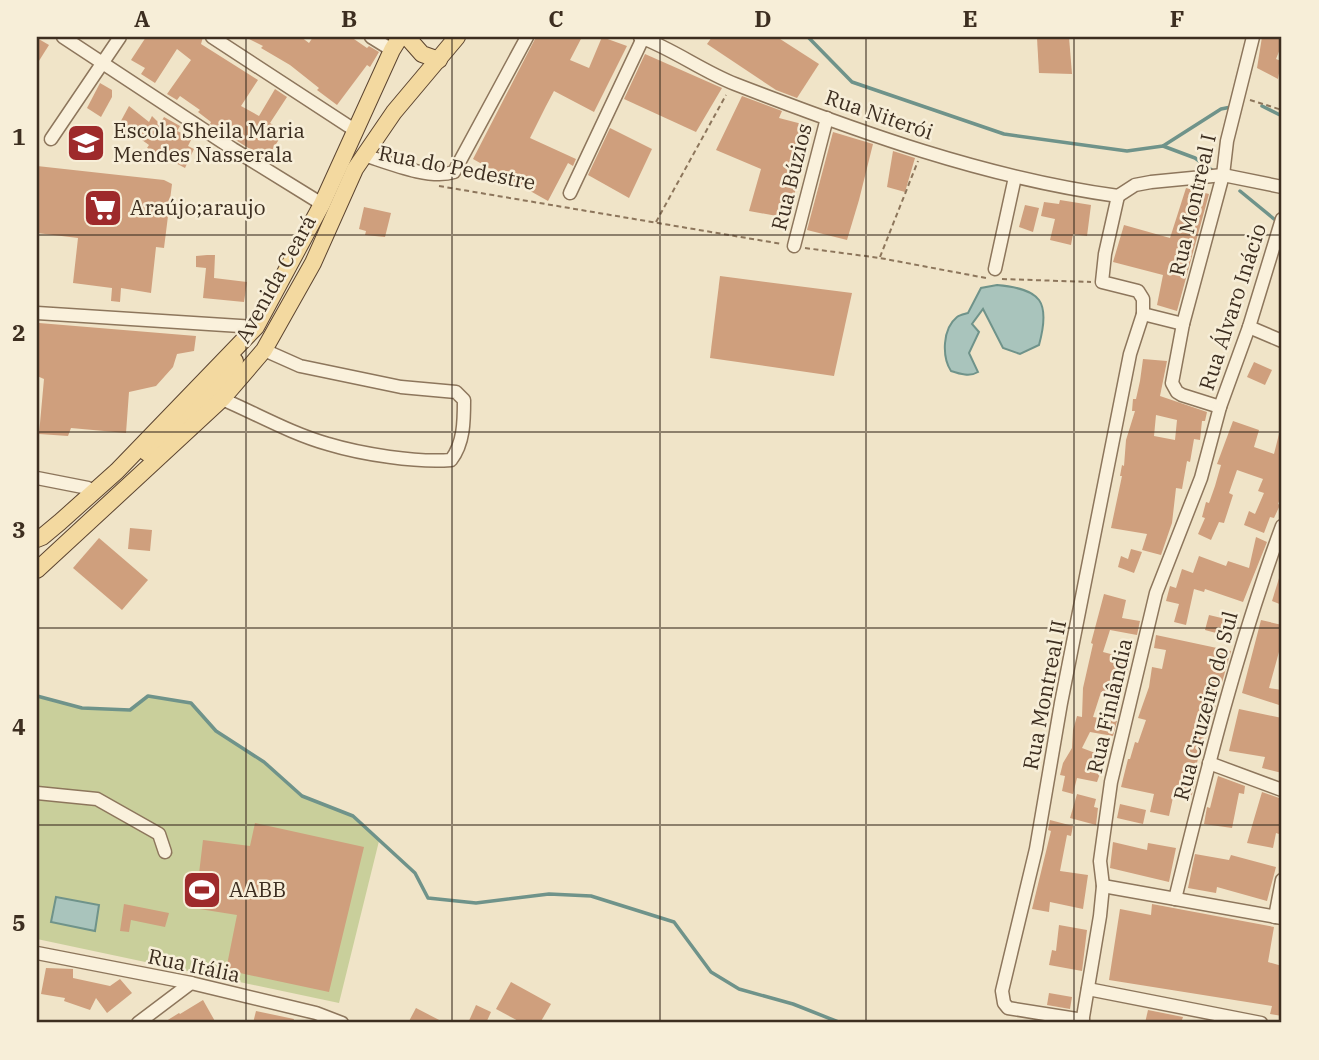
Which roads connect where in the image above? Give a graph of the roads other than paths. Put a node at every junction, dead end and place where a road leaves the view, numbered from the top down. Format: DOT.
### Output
graph roads {
  1 [pos="63,37"];
  2 [pos="120,37"];
  3 [pos="212,37"];
  4 [pos="371,37"];
  5 [pos="407,37"];
  6 [pos="457,37"];
  7 [pos="527,37"];
  8 [pos="642,37"];
  9 [pos="1253,37"];
  10 [pos="396,43"];
  11 [pos="439,60"];
  12 [pos="103,63"];
  13 [pos="827,118"];
  14 [pos="356,131"];
  15 [pos="51,139"];
  16 [pos="364,155"];
  17 [pos="1223,175"];
  18 [pos="1016,177"];
  19 [pos="1282,187"];
  20 [pos="570,193"];
  21 [pos="1118,196"];
  22 [pos="322,204"];
  23 [pos="1282,219"];
  24 [pos="794,246"];
  25 [pos="995,276"];
  26 [pos="37,313"];
  27 [pos="1143,314"];
  28 [pos="1183,324"];
  29 [pos="1249,327"];
  30 [pos="253,330"];
  31 [pos="1282,341"];
  32 [pos="264,350"];
  33 [pos="222,400"];
  34 [pos="1220,407"];
  35 [pos="37,478"];
  36 [pos="88,488"];
  37 [pos="1282,526"];
  38 [pos="37,539"];
  39 [pos="37,549"];
  40 [pos="37,570"];
  41 [pos="1209,763"];
  42 [pos="1282,790"];
  43 [pos="37,793"];
  44 [pos="165,852"];
  45 [pos="1282,880"];
  46 [pos="1103,886"];
  47 [pos="1175,899"];
  48 [pos="1279,918"];
  49 [pos="37,953"];
  50 [pos="191,984"];
  51 [pos="1088,989"];
  52 [pos="1189,1010"];
  53 [pos="314,1018"];
  54 [pos="1082,1022"];
  55 [pos="138,1023"];
  56 [pos="342,1023"];
  57 [pos="1186,1023"];
  58 [pos="1261,1023"];
  1 -- 12 [label="street"];
  2 -- 12 [label="street"];
  3 -- 14 [label="street"];
  4 -- 10 [label="street"];
  5 -- 11 [label="main road"];
  6 -- 11 [label="main road, Avenida Ceará"];
  7 -- 16 [label="street"];
  8 -- 13 [label="street, Rua Niterói"];
  8 -- 20 [label="street"];
  9 -- 17 [label="street, Rua Montreal I"];
  10 -- 14 [label="main road, Avenida Ceará"];
  11 -- 16 [label="main road, Avenida Ceará"];
  12 -- 15 [label="street"];
  12 -- 22 [label="street"];
  13 -- 18 [label="street, Rua Niterói"];
  13 -- 24 [label="street, Rua Búzios"];
  14 -- 22 [label="main road, Avenida Ceará"];
  16 -- 32 [label="main road, Avenida Ceará"];
  17 -- 19 [label="street"];
  17 -- 21 [label="street"];
  17 -- 28 [label="street, Rua Montreal I"];
  18 -- 21 [label="street, Rua Niterói"];
  18 -- 25 [label="street"];
  21 -- 27 [label="street"];
  22 -- 30 [label="main road, Avenida Ceará"];
  23 -- 29 [label="street, Rua Álvaro Inácio"];
  26 -- 30 [label="street"];
  27 -- 28 [label="street"];
  27 -- 54 [label="street, Rua Montreal II"];
  28 -- 34 [label="street, Rua Montreal I"];
  29 -- 31 [label="street"];
  29 -- 34 [label="street, Rua Álvaro Inácio"];
  30 -- 38 [label="main road, Avenida Ceará"];
  30 -- 39 [label="main road"];
  32 -- 33 [label="main road, Avenida Ceará"];
  32 -- 33 [label="street"];
  33 -- 40 [label="main road, Avenida Ceará"];
  34 -- 46 [label="street, Rua Finlândia"];
  35 -- 36 [label="street"];
  37 -- 41 [label="street, Rua Cruzeiro do Sul"];
  41 -- 42 [label="street"];
  41 -- 47 [label="street, Rua Cruzeiro do Sul"];
  43 -- 44 [label="street"];
  45 -- 48 [label="street"];
  46 -- 47 [label="street"];
  46 -- 51 [label="street, Rua Finlândia"];
  47 -- 48 [label="street"];
  49 -- 50 [label="street, Rua Itália"];
  50 -- 53 [label="street, Rua Itália"];
  50 -- 55 [label="street"];
  51 -- 52 [label="street"];
  51 -- 54 [label="street, Rua Finlândia"];
  52 -- 57 [label="street"];
  52 -- 58 [label="street"];
  53 -- 56 [label="street, Rua Itália"];
}
